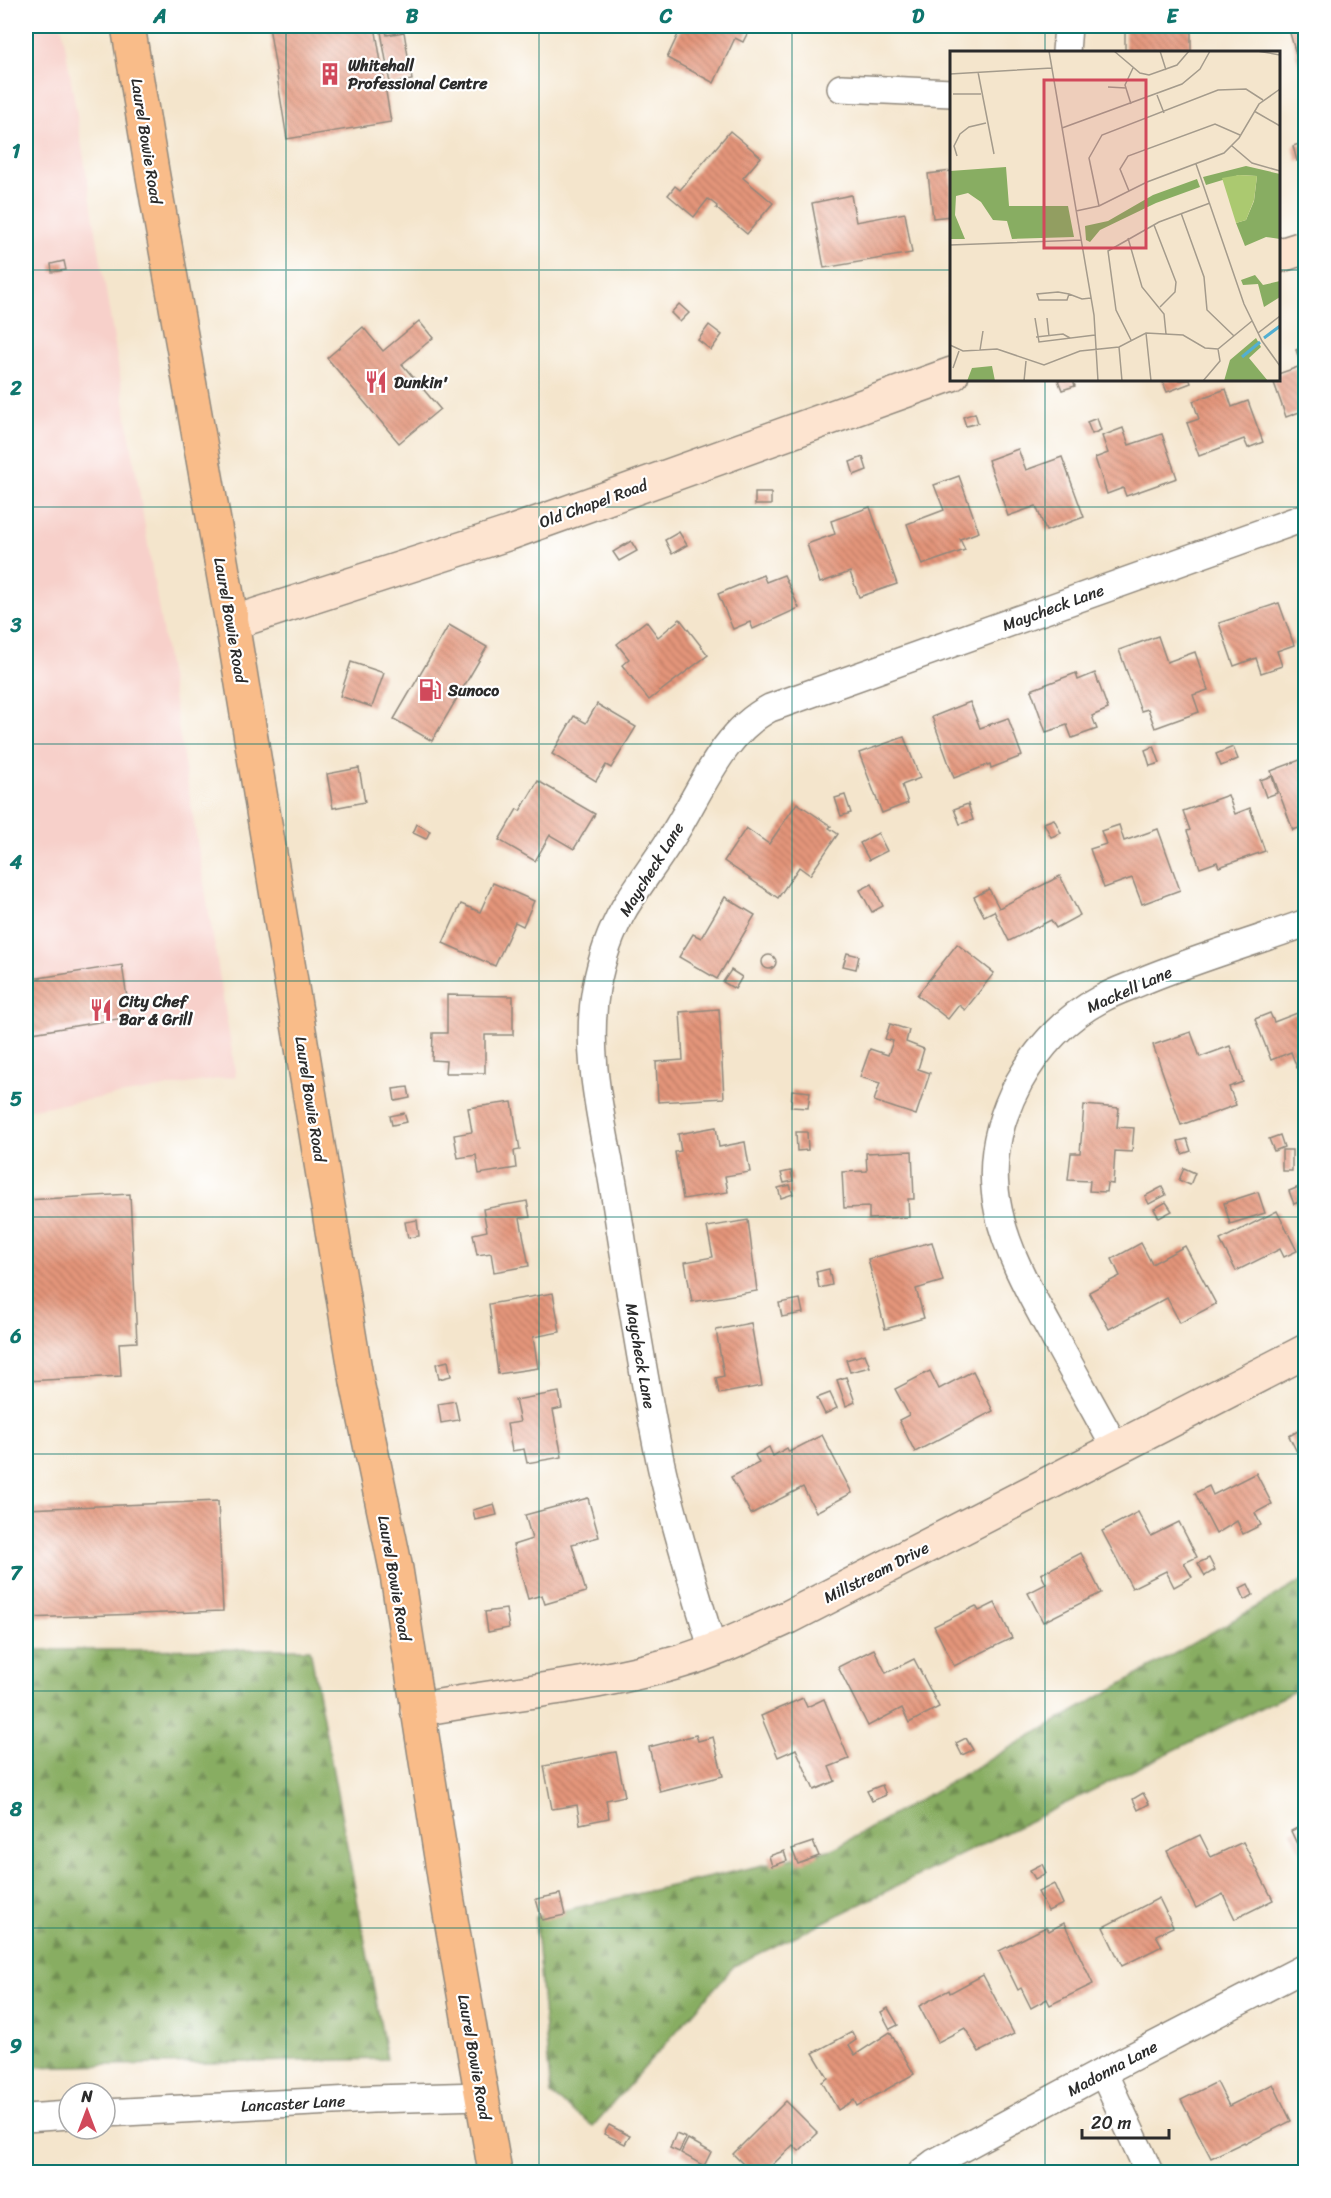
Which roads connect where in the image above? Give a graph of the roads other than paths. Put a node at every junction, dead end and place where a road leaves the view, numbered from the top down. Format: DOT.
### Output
graph roads {
  1 [pos="128,26"];
  2 [pos="1068,26"];
  3 [pos="1066,51"];
  4 [pos="841,88"];
  5 [pos="950,93"];
  6 [pos="1305,247"];
  7 [pos="1280,255"];
  8 [pos="950,374"];
  9 [pos="1305,517"];
  10 [pos="232,623"];
  11 [pos="1305,923"];
  12 [pos="1305,1351"];
  13 [pos="1116,1449"];
  14 [pos="713,1651"];
  15 [pos="417,1710"];
  16 [pos="1305,1967"];
  17 [pos="1103,2072"];
  18 [pos="482,2096"];
  19 [pos="117,2112"];
  20 [pos="57,2116"];
  21 [pos="26,2118"];
  22 [pos="495,2172"];
  23 [pos="922,2172"];
  24 [pos="1149,2172"];
  1 -- 10 [label="main road, Laurel Bowie Road"];
  2 -- 3 [label="street"];
  4 -- 5 [label="street"];
  6 -- 7 [label="street"];
  8 -- 10 [label="street, Old Chapel Road"];
  9 -- 14 [label="street, Maycheck Lane"];
  10 -- 15 [label="main road, Laurel Bowie Road"];
  11 -- 13 [label="street, Mackell Lane"];
  12 -- 13 [label="street, Millstream Drive"];
  13 -- 14 [label="street, Millstream Drive"];
  14 -- 15 [label="street, Millstream Drive"];
  15 -- 18 [label="main road, Laurel Bowie Road"];
  16 -- 17 [label="street, Madonna Lane"];
  17 -- 23 [label="street, Madonna Lane"];
  17 -- 24 [label="street"];
  18 -- 19 [label="street, Lancaster Lane"];
  18 -- 22 [label="main road, Laurel Bowie Road"];
  20 -- 21 [label="street"];
}
